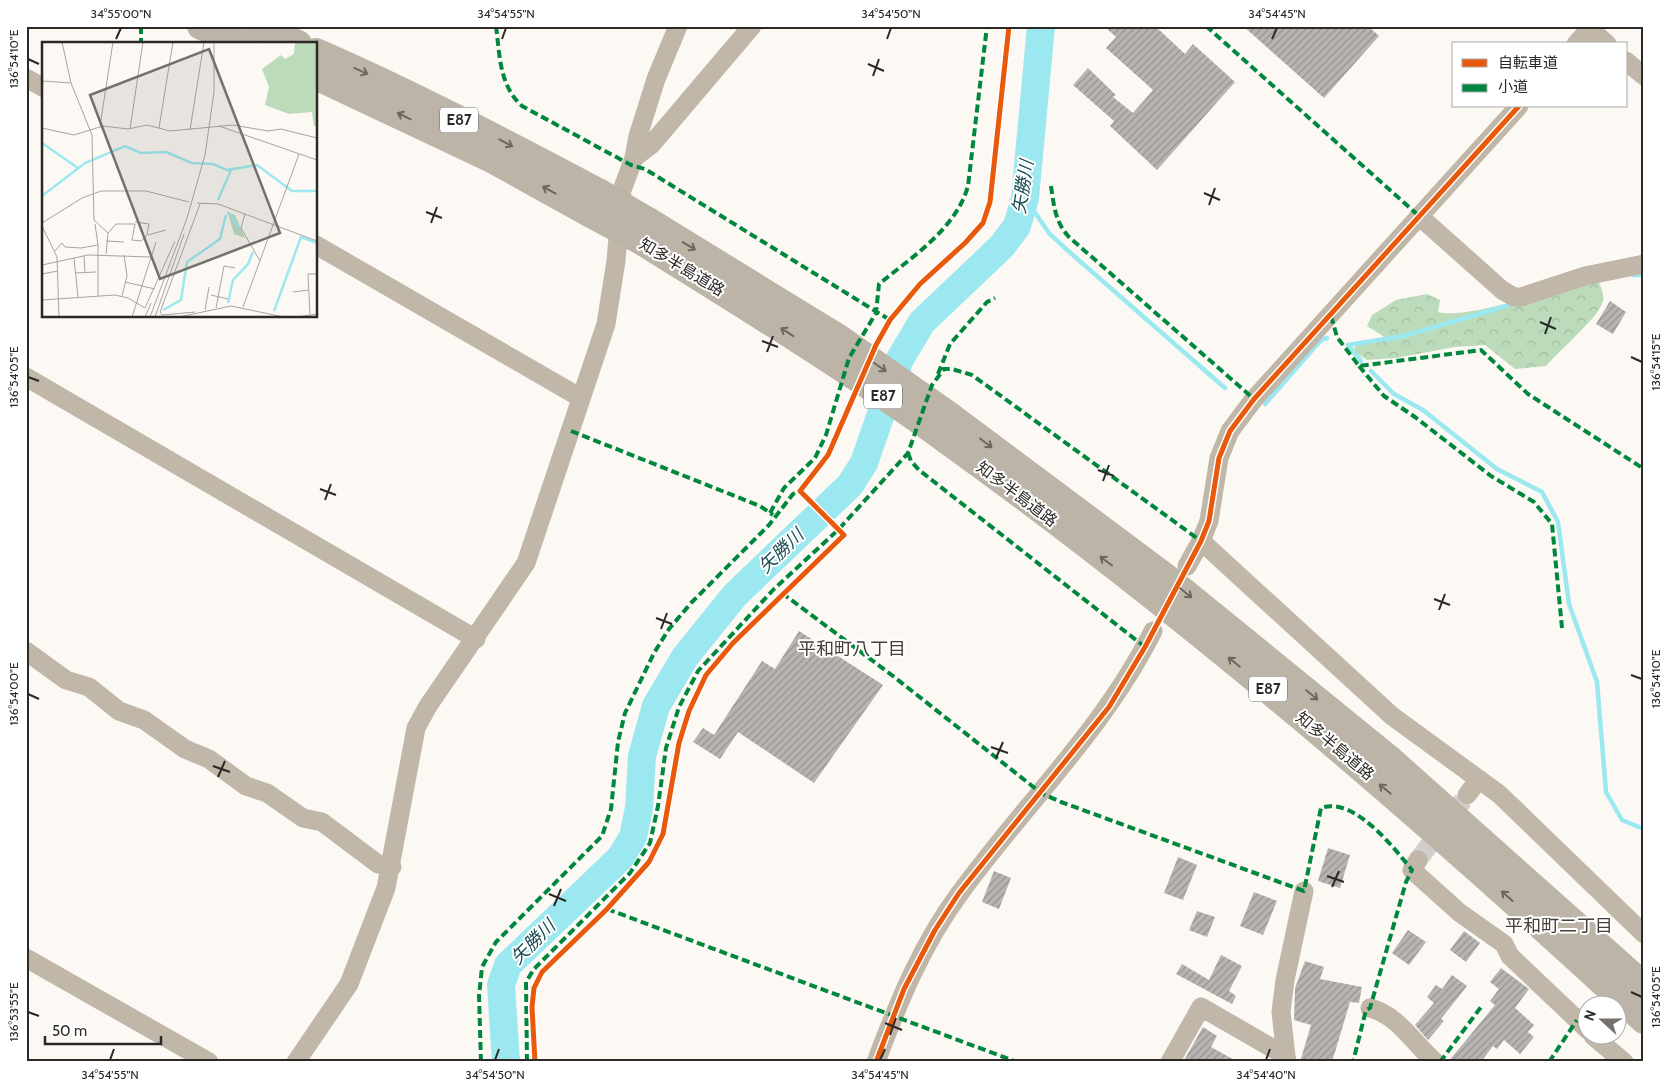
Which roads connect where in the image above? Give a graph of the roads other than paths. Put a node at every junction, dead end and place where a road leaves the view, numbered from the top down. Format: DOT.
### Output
graph roads {
  1 [pos="200,26"];
  2 [pos="258,26"];
  3 [pos="678,26"];
  4 [pos="752,26"];
  5 [pos="1590,27"];
  6 [pos="238,42"];
  7 [pos="294,42"];
  8 [pos="1578,42"];
  9 [pos="1605,42"];
  10 [pos="318,53"];
  11 [pos="1628,62"];
  12 [pos="1644,76"];
  13 [pos="318,77"];
  14 [pos="26,78"];
  15 [pos="42,87"];
  16 [pos="1517,108"];
  17 [pos="634,158"];
  18 [pos="596,204"];
  19 [pos="1419,216"];
  20 [pos="318,246"];
  21 [pos="1644,264"];
  22 [pos="26,377"];
  23 [pos="581,398"];
  24 [pos="942,424"];
  25 [pos="1202,541"];
  26 [pos="1187,566"];
  27 [pos="1153,631"];
  28 [pos="476,639"];
  29 [pos="26,652"];
  30 [pos="1388,758"];
  31 [pos="1479,779"];
  32 [pos="1467,795"];
  33 [pos="1418,860"];
  34 [pos="392,867"];
  35 [pos="1304,891"];
  36 [pos="1644,934"];
  37 [pos="26,958"];
  38 [pos="1583,964"];
  39 [pos="1644,970"];
  40 [pos="1644,986"];
  41 [pos="1596,996"];
  42 [pos="1370,1008"];
  43 [pos="1644,1020"];
  44 [pos="1578,1021"];
  45 [pos="1628,1026"];
  46 [pos="1644,1042"];
  47 [pos="1605,1046"];
  48 [pos="1287,1059"];
  49 [pos="209,1062"];
  50 [pos="296,1062"];
  51 [pos="876,1062"];
  52 [pos="1170,1062"];
  53 [pos="1435,1062"];
  54 [pos="1624,1062"];
  1 -- 6 [label="highway"];
  2 -- 7 [label="highway"];
  3 -- 17 [label="street"];
  4 -- 17 [label="street"];
  5 -- 8 [label="street"];
  5 -- 9 [label="street"];
  10 -- 18 [label="highway, 知多半島道路 / E87, one-way"];
  11 -- 12 [label="street"];
  18 -- 13 [label="highway, 知多半島道路 / E87, one-way"];
  14 -- 15 [label="street"];
  16 -- 19 [label="street"];
  17 -- 23 [label="street"];
  18 -- 24 [label="highway, 知多半島道路 / E87, bridge"];
  19 -- 21 [label="street"];
  19 -- 25 [label="street"];
  20 -- 23 [label="street"];
  22 -- 28 [label="street"];
  23 -- 28 [label="street"];
  24 -- 30 [label="highway, 知多半島道路 / E87, one-way"];
  38 -- 24 [label="highway, 知多半島道路 / E87, one-way"];
  25 -- 26 [label="street"];
  25 -- 31 [label="street"];
  27 -- 51 [label="street"];
  28 -- 34 [label="street"];
  29 -- 34 [label="street"];
  30 -- 39 [label="highway"];
  30 -- 40 [label="highway, 知多半島道路 / E87"];
  31 -- 32 [label="street"];
  31 -- 36 [label="street"];
  33 -- 44 [label="street"];
  34 -- 50 [label="street"];
  35 -- 48 [label="street"];
  37 -- 49 [label="street"];
  38 -- 41 [label="highway"];
  38 -- 43 [label="highway, 知多半島道路 / E87"];
  42 -- 53 [label="street"];
  45 -- 46 [label="highway"];
  47 -- 54 [label="street"];
  48 -- 52 [label="street"];
}
